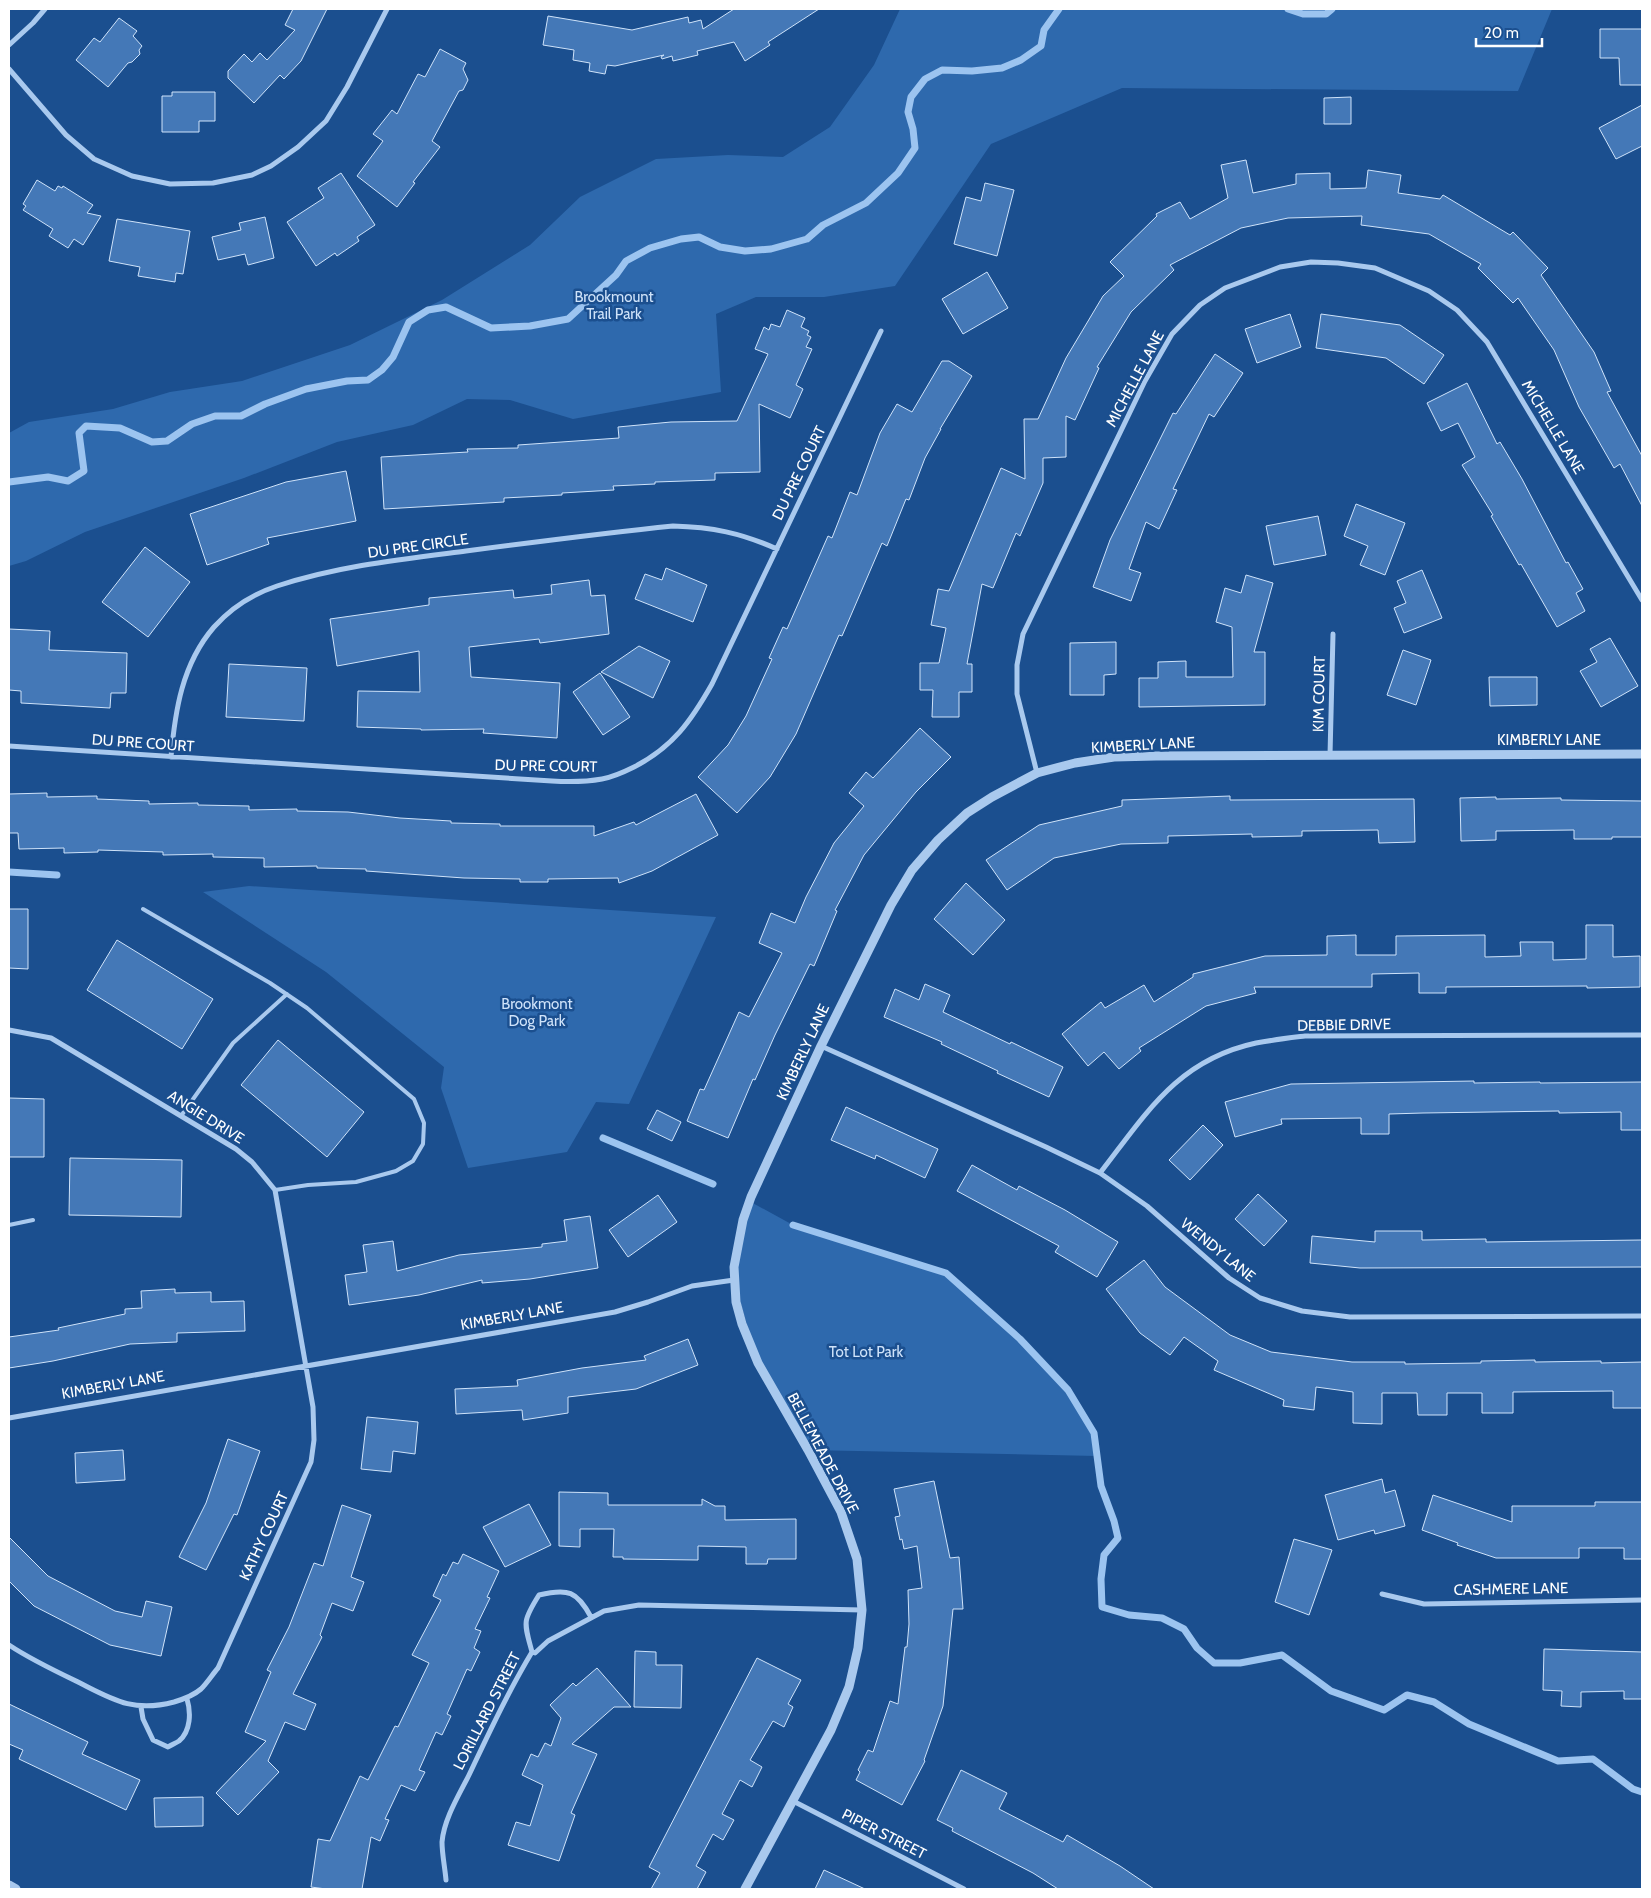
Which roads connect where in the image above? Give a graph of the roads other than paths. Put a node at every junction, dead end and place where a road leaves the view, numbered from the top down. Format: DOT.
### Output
graph roads {
  1 [pos="45,9"];
  2 [pos="387,9"];
  3 [pos="9,45"];
  4 [pos="9,69"];
  5 [pos="881,331"];
  6 [pos="777,549"];
  7 [pos="1642,600"];
  8 [pos="1333,634"];
  9 [pos="9,746"];
  10 [pos="1642,754"];
  11 [pos="1330,755"];
  12 [pos="171,758"];
  13 [pos="1038,773"];
  14 [pos="143,909"];
  15 [pos="287,994"];
  16 [pos="9,1030"];
  17 [pos="1642,1035"];
  18 [pos="821,1046"];
  19 [pos="181,1116"];
  20 [pos="1100,1173"];
  21 [pos="275,1190"];
  22 [pos="33,1220"];
  23 [pos="9,1225"];
  24 [pos="734,1280"];
  25 [pos="1642,1316"];
  26 [pos="306,1365"];
  27 [pos="9,1418"];
  28 [pos="1382,1594"];
  29 [pos="1642,1600"];
  30 [pos="862,1610"];
  31 [pos="591,1617"];
  32 [pos="9,1645"];
  33 [pos="532,1652"];
  34 [pos="187,1699"];
  35 [pos="142,1707"];
  36 [pos="793,1801"];
  37 [pos="446,1880"];
  38 [pos="9,1885"];
  39 [pos="16,1889"];
  40 [pos="745,1889"];
  41 [pos="964,1889"];
  1 -- 3 [label="street"];
  2 -- 4 [label="street"];
  5 -- 6 [label="street, DU PRE COURT"];
  6 -- 12 [label="street, DU PRE CIRCLE"];
  6 -- 12 [label="street, DU PRE COURT"];
  7 -- 13 [label="street, MICHELLE LANE"];
  8 -- 11 [label="street, KIM COURT"];
  9 -- 12 [label="street, DU PRE COURT"];
  10 -- 11 [label="street, KIMBERLY LANE"];
  11 -- 13 [label="street, KIMBERLY LANE"];
  13 -- 18 [label="street, KIMBERLY LANE"];
  14 -- 15 [label="lane"];
  15 -- 19 [label="lane"];
  15 -- 21 [label="lane"];
  16 -- 19 [label="street, ANGIE DRIVE"];
  17 -- 20 [label="street, DEBBIE DRIVE"];
  18 -- 20 [label="street, WENDY LANE"];
  18 -- 24 [label="street, KIMBERLY LANE"];
  19 -- 21 [label="street, ANGIE DRIVE"];
  20 -- 25 [label="street, WENDY LANE"];
  21 -- 26 [label="street, ANGIE DRIVE"];
  22 -- 23 [label="lane"];
  24 -- 26 [label="street, KIMBERLY LANE"];
  24 -- 30 [label="street, BELLEMEADE DRIVE"];
  26 -- 27 [label="street, KIMBERLY LANE"];
  26 -- 34 [label="street, KATHY COURT"];
  28 -- 29 [label="street, CASHMERE LANE"];
  30 -- 31 [label="street, LORILLARD STREET"];
  30 -- 36 [label="street, BELLEMEADE DRIVE"];
  31 -- 33 [label="street, LORILLARD STREET"];
  31 -- 33 [label="street"];
  32 -- 35 [label="street, KATHY COURT"];
  33 -- 37 [label="street, LORILLARD STREET"];
  34 -- 35 [label="street, KATHY COURT"];
  34 -- 35 [label="street"];
  36 -- 40 [label="street, BELLEMEADE DRIVE"];
  36 -- 41 [label="street, PIPER STREET"];
  38 -- 39 [label="street"];
}
